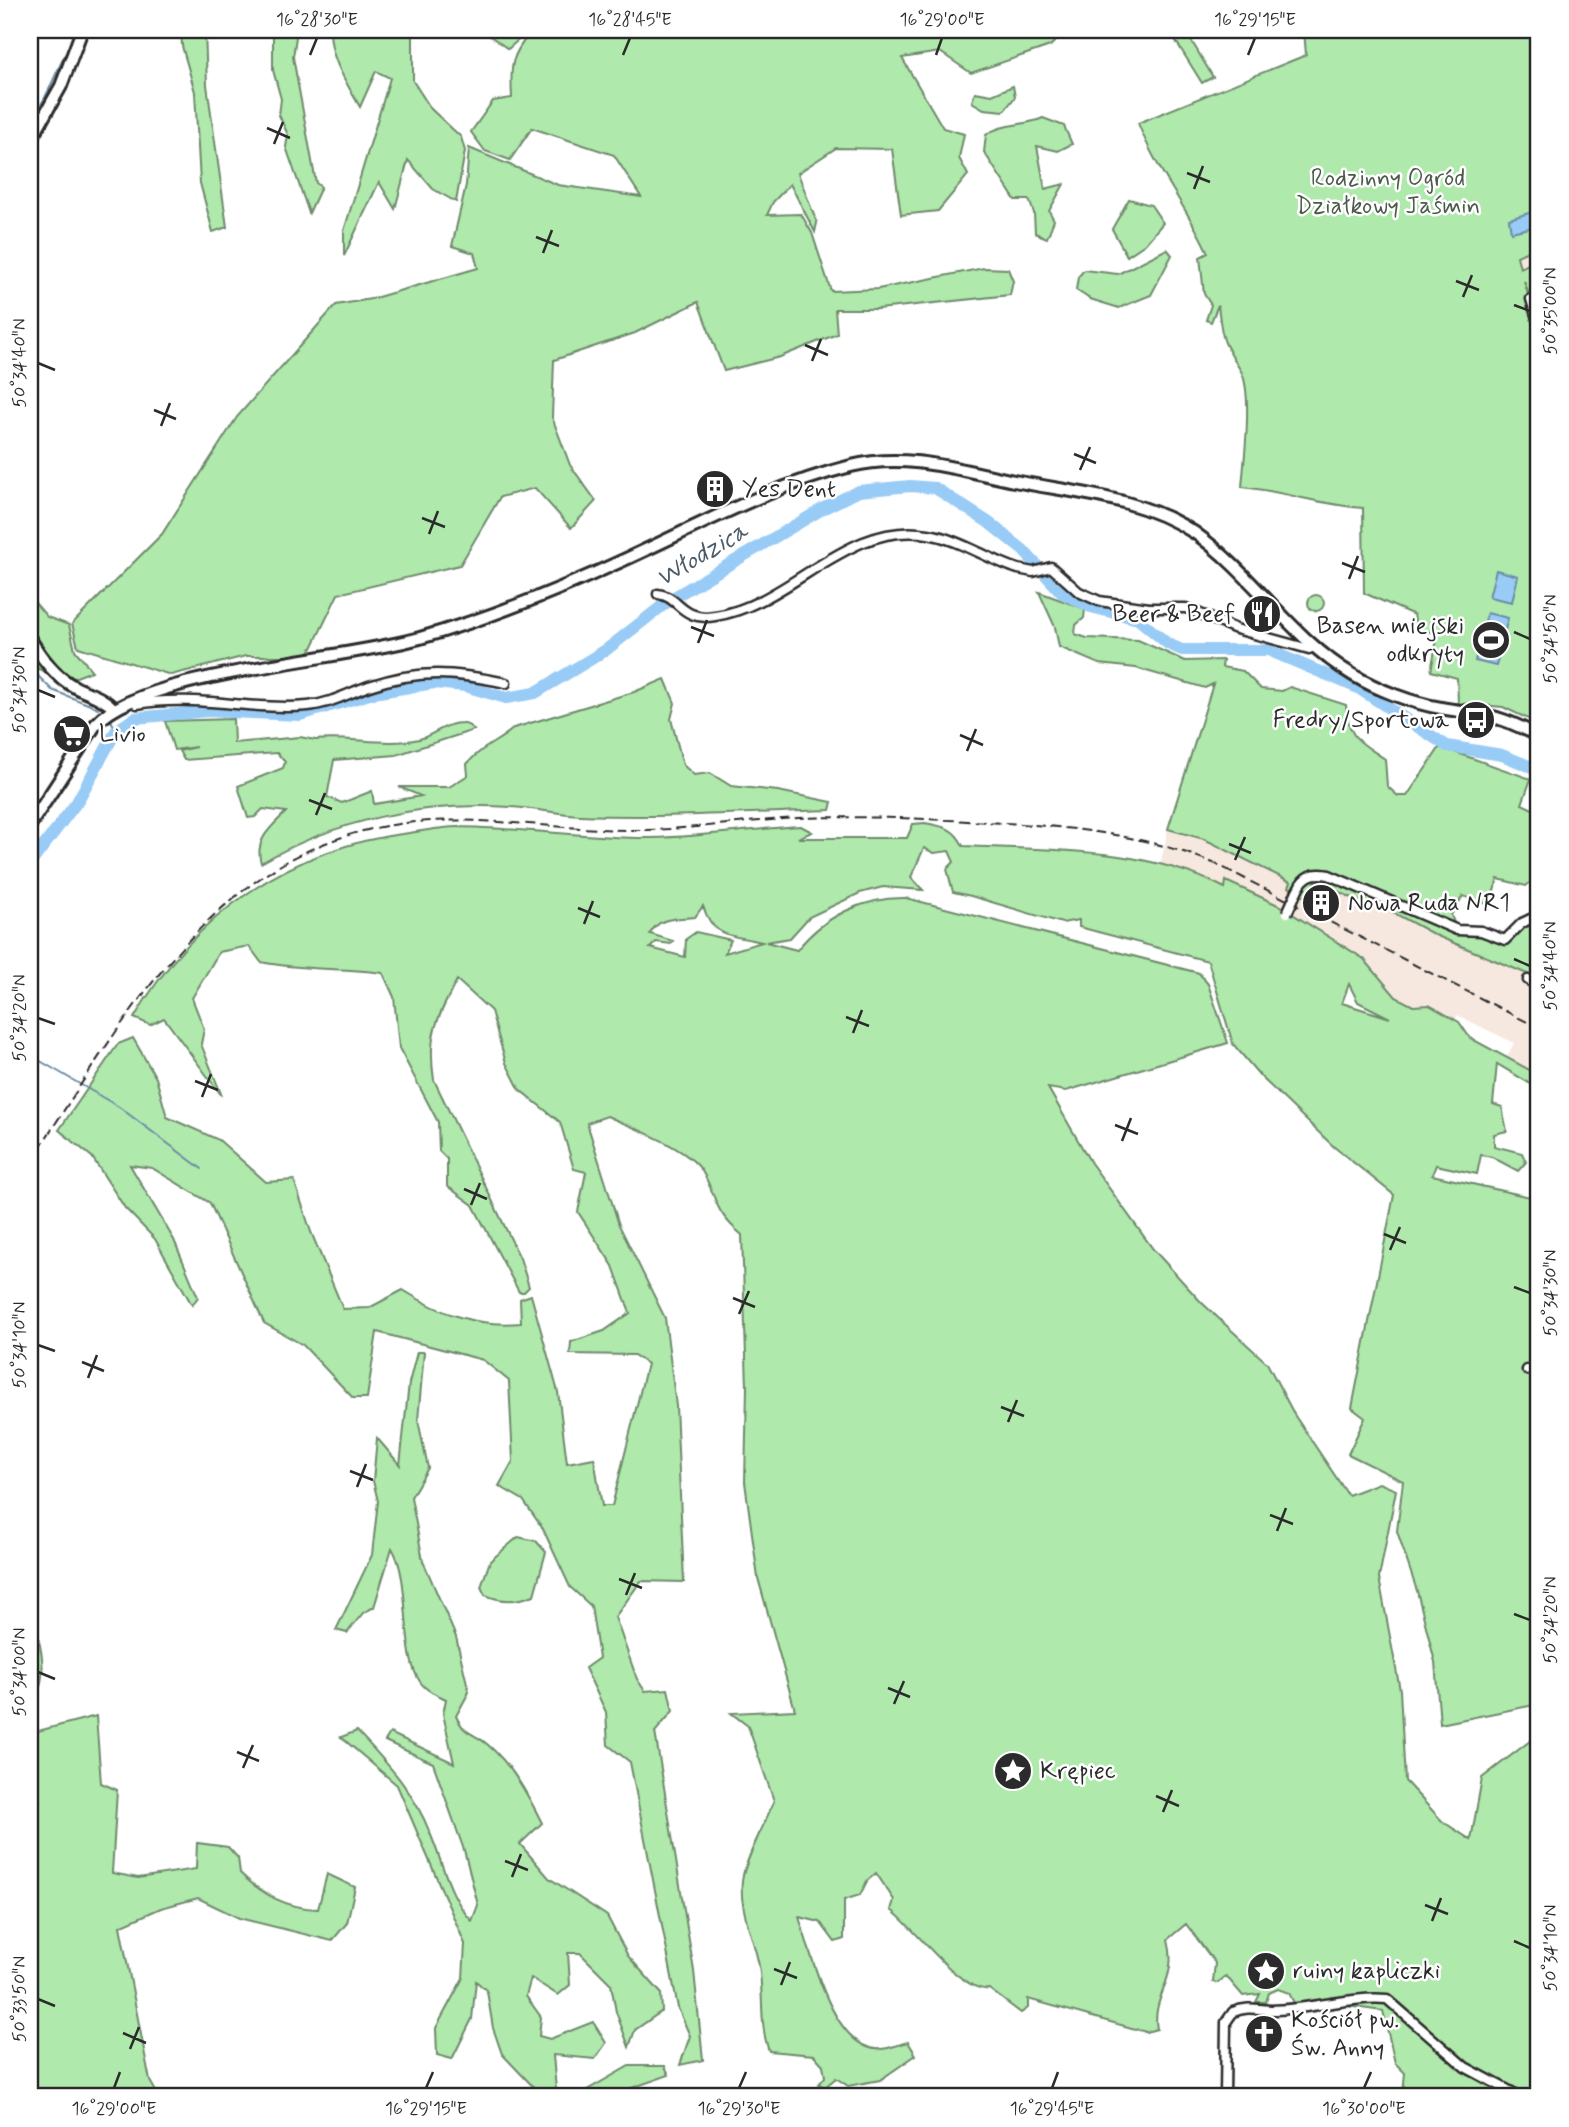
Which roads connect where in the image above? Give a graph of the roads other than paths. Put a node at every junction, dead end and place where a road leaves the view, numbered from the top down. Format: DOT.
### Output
graph roads {
  1 [pos="82,30"];
  2 [pos="30,141"];
  3 [pos="1535,298"];
  4 [pos="1539,325"];
  5 [pos="661,595"];
  6 [pos="30,639"];
  7 [pos="1314,646"];
  8 [pos="506,683"];
  9 [pos="136,704"];
  10 [pos="113,708"];
  11 [pos="1539,736"];
  12 [pos="30,825"];
  13 [pos="1287,912"];
  14 [pos="1539,915"];
  15 [pos="1528,980"];
  16 [pos="1539,985"];
  17 [pos="1527,1370"];
  18 [pos="1539,1374"];
  19 [pos="1225,2097"];
  20 [pos="1521,2097"];
  1 -- 2 [label="street"];
  3 -- 4 [label="street"];
  5 -- 7 [label="street"];
  6 -- 10 [label="street"];
  7 -- 9 [label="street"];
  7 -- 11 [label="street"];
  8 -- 9 [label="street"];
  9 -- 10 [label="street"];
  10 -- 12 [label="street"];
  13 -- 14 [label="street, bridge"];
  15 -- 16 [label="street"];
  17 -- 18 [label="street"];
  19 -- 20 [label="street"];
}
